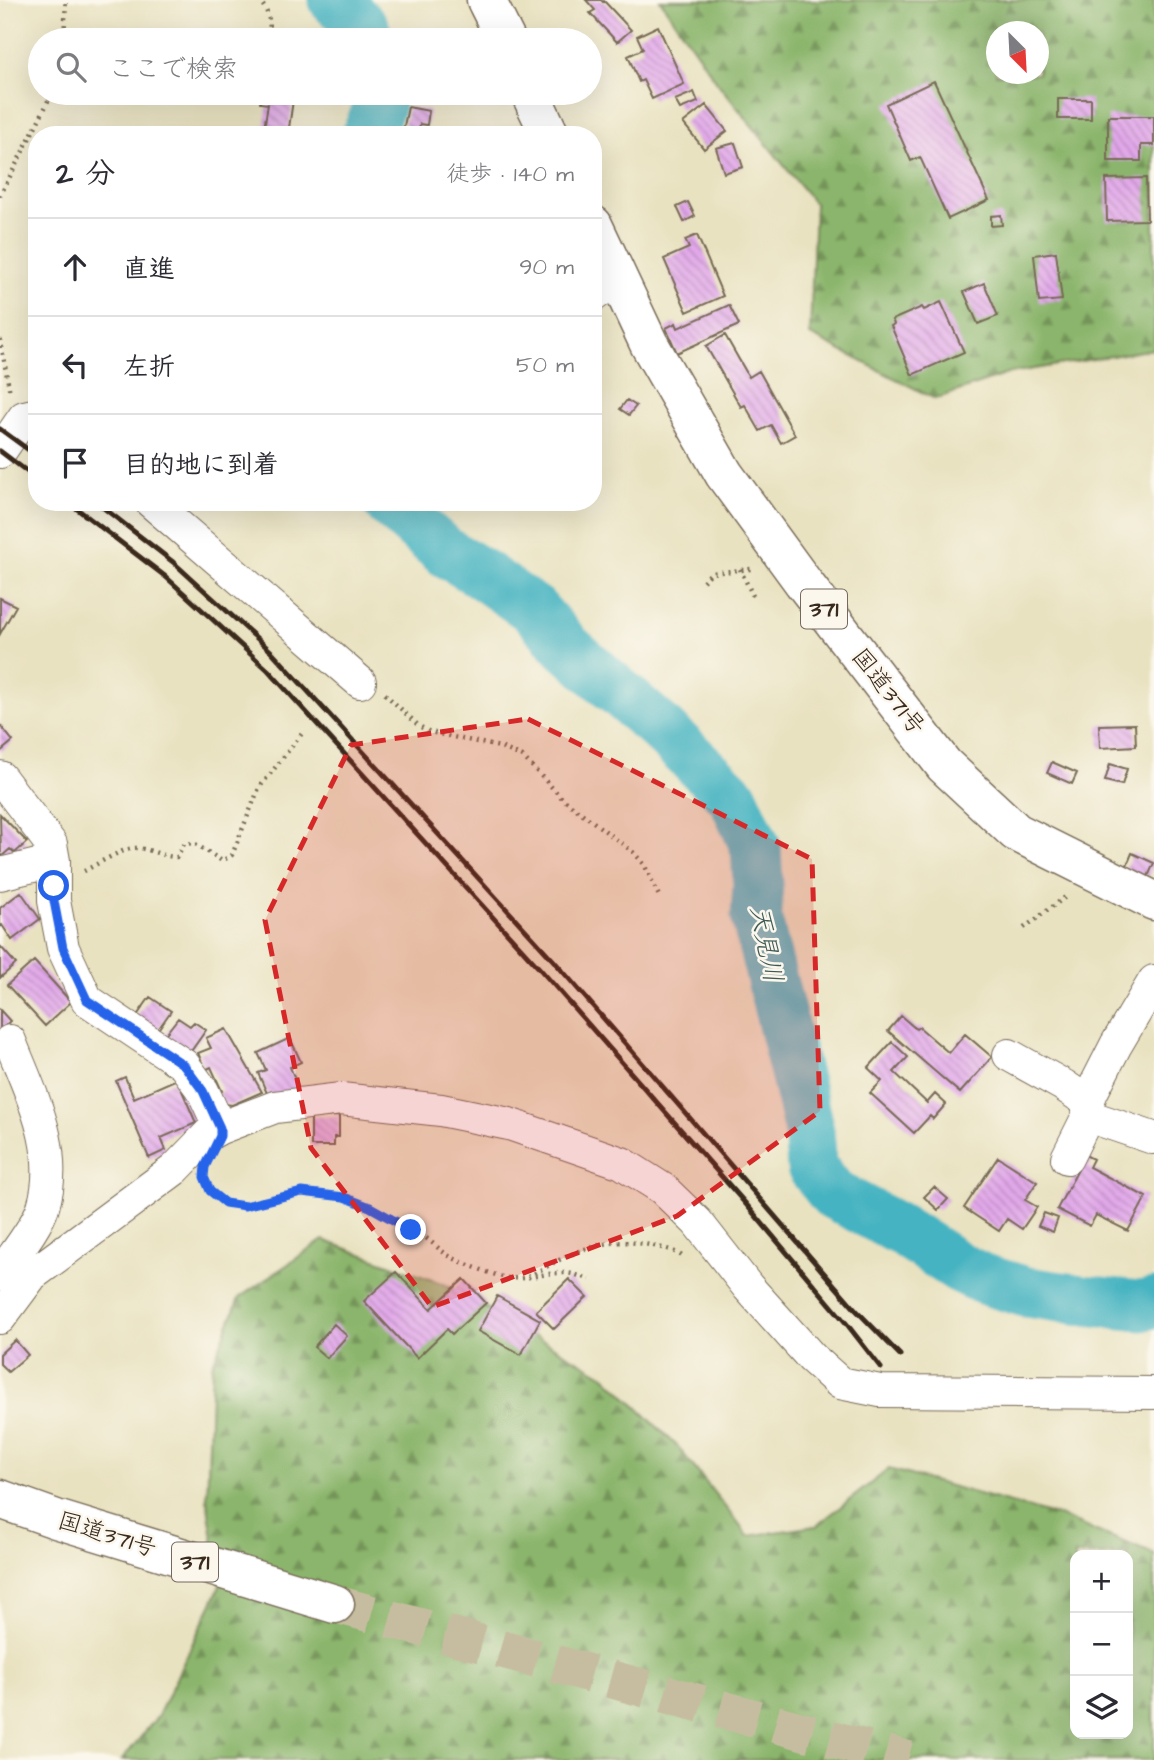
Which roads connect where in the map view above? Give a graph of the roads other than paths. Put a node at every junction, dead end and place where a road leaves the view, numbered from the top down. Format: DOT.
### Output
graph roads {
  1 [pos="486,0"];
  2 [pos="500,28"];
  3 [pos="536,105"];
  4 [pos="546,126"];
  5 [pos="602,268"];
  6 [pos="606,287"];
  7 [pos="28,416"];
  8 [pos="0,452"];
  9 [pos="163,511"];
  10 [pos="371,687"];
  11 [pos="0,778"];
  12 [pos="54,873"];
  13 [pos="0,874"];
  14 [pos="1154,901"];
  15 [pos="1154,981"];
  16 [pos="10,1041"];
  17 [pos="1009,1055"];
  18 [pos="1088,1109"];
  19 [pos="220,1128"];
  20 [pos="1153,1138"];
  21 [pos="1067,1158"];
  22 [pos="0,1275"];
  23 [pos="0,1318"];
  24 [pos="1154,1392"];
  25 [pos="0,1499"];
  26 [pos="335,1604"];
  1 -- 2 [label="highway"];
  3 -- 4 [label="highway"];
  5 -- 6 [label="highway, 国道371号 / 371"];
  6 -- 14 [label="highway, 国道371号 / 371"];
  7 -- 8 [label="street"];
  9 -- 10 [label="street"];
  11 -- 12 [label="street"];
  12 -- 13 [label="street"];
  12 -- 19 [label="street"];
  15 -- 18 [label="street"];
  16 -- 22 [label="street"];
  17 -- 18 [label="street"];
  18 -- 20 [label="street"];
  18 -- 21 [label="street"];
  19 -- 23 [label="street"];
  19 -- 24 [label="street"];
  25 -- 26 [label="highway, 国道371号 / 371"];
}
